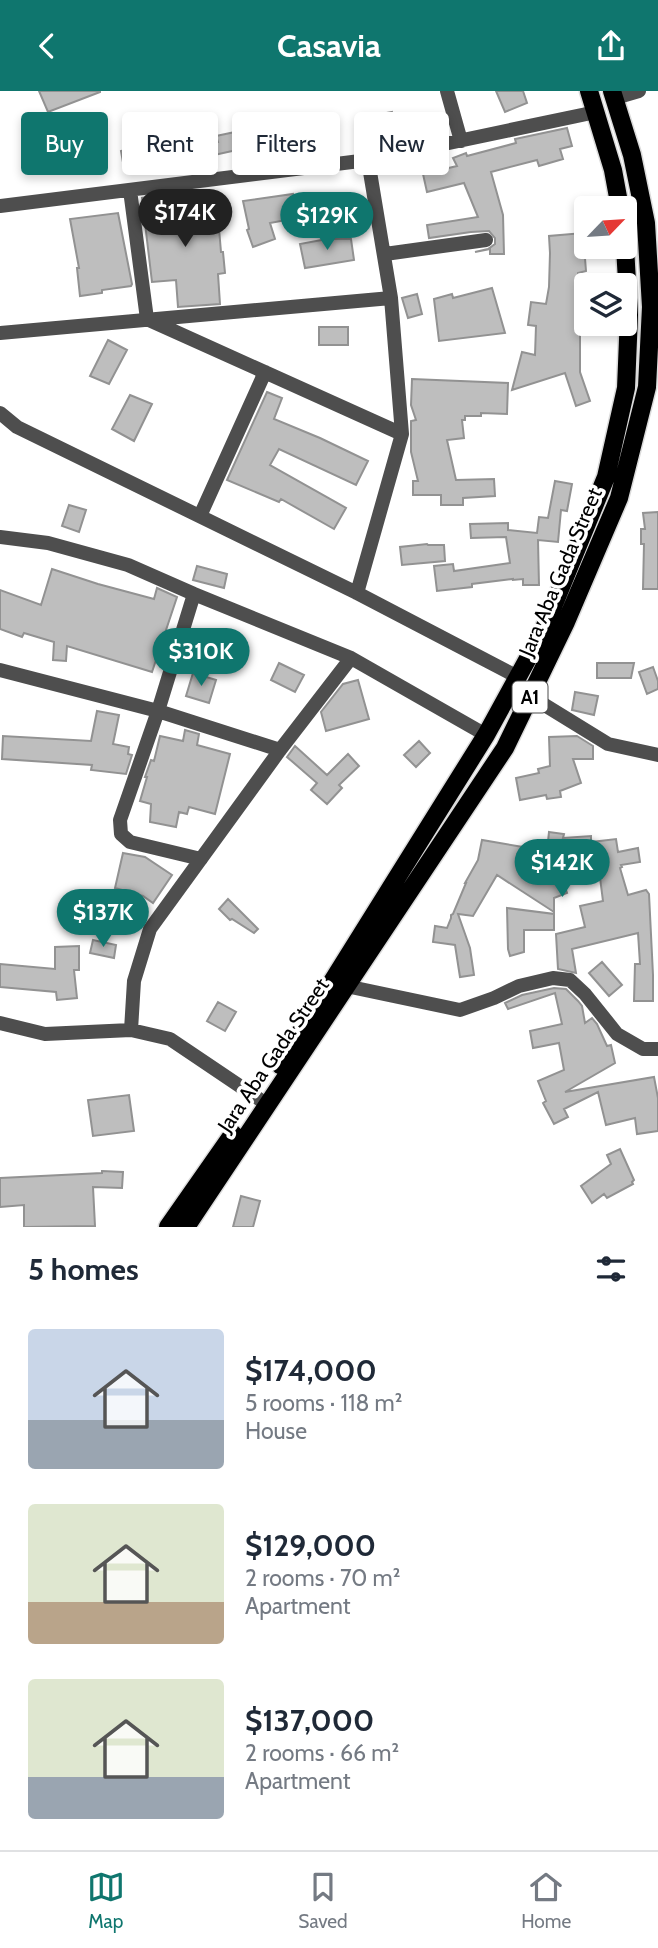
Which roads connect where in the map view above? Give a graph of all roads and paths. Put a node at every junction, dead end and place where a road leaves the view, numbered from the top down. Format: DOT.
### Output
graph roads {
  1 [pos="447,91"];
  2 [pos="589,91"];
  3 [pos="639,91"];
  4 [pos="613,95"];
  5 [pos="596,111"];
  6 [pos="461,141"];
  7 [pos="449,143"];
  8 [pos="354,162"];
  9 [pos="371,175"];
  10 [pos="130,190"];
  11 [pos="618,196"];
  12 [pos="0,206"];
  13 [pos="486,240"];
  14 [pos="385,254"];
  15 [pos="626,259"];
  16 [pos="391,298"];
  17 [pos="147,319"];
  18 [pos="0,333"];
  19 [pos="265,372"];
  20 [pos="652,391"];
  21 [pos="0,413"];
  22 [pos="402,434"];
  23 [pos="200,516"];
  24 [pos="0,537"];
  25 [pos="357,593"];
  26 [pos="194,594"];
  27 [pos="351,658"];
  28 [pos="0,670"];
  29 [pos="519,677"];
  30 [pos="530,696"];
  31 [pos="159,711"];
  32 [pos="486,735"];
  33 [pos="280,750"];
  34 [pos="658,755"];
  35 [pos="201,859"];
  36 [pos="346,986"];
  37 [pos="0,1023"];
  38 [pos="131,1030"];
  39 [pos="658,1049"];
  40 [pos="258,1099"];
  41 [pos="168,1227"];
  42 [pos="186,1227"];
  1 -- 6 [label="street"];
  2 -- 5 [label="main road"];
  3 -- 4 [label="street"];
  4 -- 20 [label="main road, Jara Aba Gada Street / A1"];
  5 -- 6 [label="street"];
  5 -- 11 [label="main road"];
  6 -- 7 [label="street"];
  8 -- 10 [label="street"];
  9 -- 14 [label="street"];
  10 -- 12 [label="street"];
  10 -- 17 [label="street"];
  13 -- 14 [label="street"];
  14 -- 16 [label="street"];
  15 -- 29 [label="main road, Jara Aba Gada Street / A1"];
  16 -- 17 [label="street"];
  16 -- 22 [label="street"];
  17 -- 18 [label="street"];
  17 -- 19 [label="street"];
  19 -- 22 [label="street"];
  19 -- 23 [label="street"];
  20 -- 30 [label="main road, Jara Aba Gada Street / A1"];
  21 -- 23 [label="street"];
  22 -- 25 [label="street"];
  23 -- 25 [label="street"];
  24 -- 26 [label="street"];
  25 -- 29 [label="street"];
  26 -- 27 [label="street"];
  26 -- 31 [label="street"];
  27 -- 32 [label="street"];
  27 -- 33 [label="street"];
  28 -- 31 [label="street"];
  29 -- 32 [label="main road, Jara Aba Gada Street / A1"];
  30 -- 34 [label="street"];
  30 -- 36 [label="main road, Jara Aba Gada Street / A1"];
  31 -- 33 [label="street"];
  31 -- 35 [label="street"];
  32 -- 40 [label="main road, Jara Aba Gada Street / A1"];
  33 -- 35 [label="street"];
  35 -- 38 [label="street"];
  36 -- 39 [label="street"];
  36 -- 42 [label="main road, Jara Aba Gada Street / A1"];
  37 -- 38 [label="street"];
  38 -- 40 [label="street"];
  40 -- 41 [label="main road, Jara Aba Gada Street / A1"];
}
